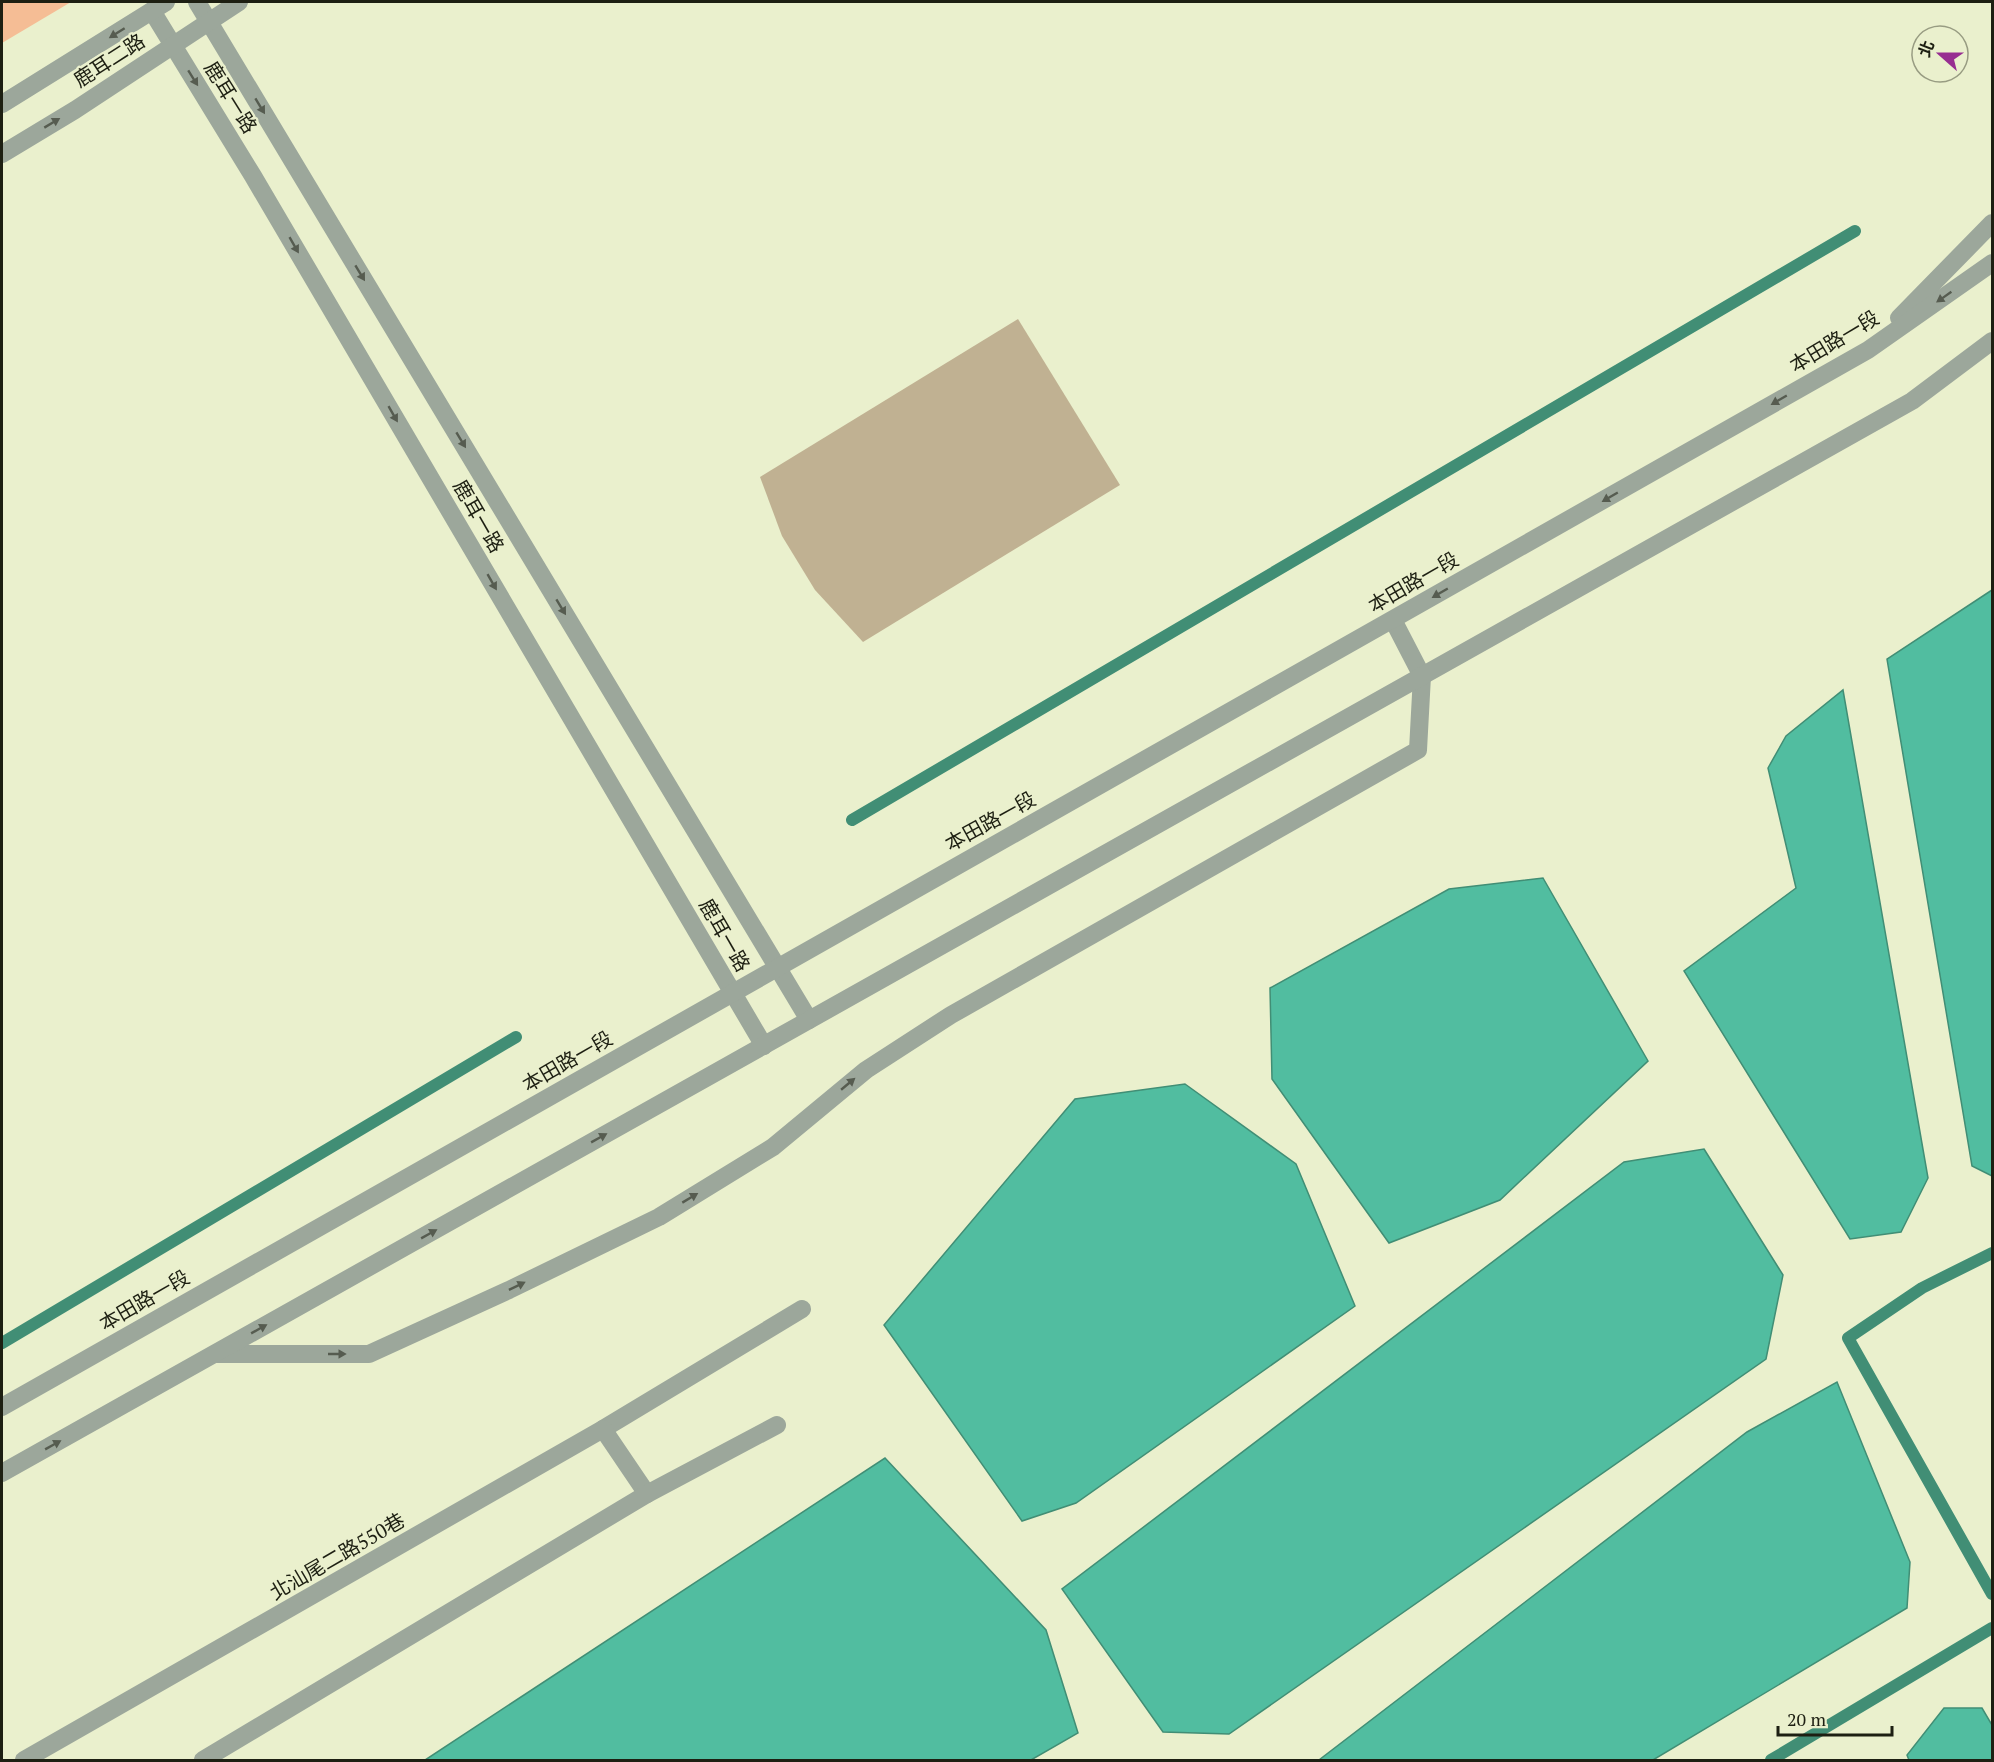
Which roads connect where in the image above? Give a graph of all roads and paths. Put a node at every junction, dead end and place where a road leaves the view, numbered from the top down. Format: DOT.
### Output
graph roads {
  1 [pos="197,2"];
  2 [pos="239,2"];
  3 [pos="159,6"];
  4 [pos="209,21"];
  5 [pos="173,45"];
  6 [pos="2,104"];
  7 [pos="2,154"];
  8 [pos="1992,223"];
  9 [pos="1992,263"];
  10 [pos="1992,341"];
  11 [pos="1868,350"];
  12 [pos="1992,357"];
  13 [pos="1912,401"];
  14 [pos="1393,620"];
  15 [pos="1422,676"];
  16 [pos="777,967"];
  17 [pos="733,992"];
  18 [pos="809,1020"];
  19 [pos="764,1046"];
  20 [pos="802,1309"];
  21 [pos="215,1354"];
  22 [pos="2,1407"];
  23 [pos="777,1425"];
  24 [pos="603,1429"];
  25 [pos="2,1473"];
  26 [pos="647,1494"];
  27 [pos="24,1761"];
  28 [pos="203,1761"];
  1 -- 4 [label="street, 鹿耳一路"];
  2 -- 4 [label="street, 鹿耳二路"];
  3 -- 5 [label="street, 鹿耳一路"];
  3 -- 6 [label="street, 鹿耳二路, one-way"];
  4 -- 5 [label="street, 鹿耳二路"];
  4 -- 16 [label="street, 鹿耳一路, one-way"];
  7 -- 5 [label="street, 鹿耳二路, one-way"];
  5 -- 17 [label="street, 鹿耳一路, one-way"];
  8 -- 11 [label="street"];
  9 -- 11 [label="street, 本田路一段, one-way"];
  10 -- 13 [label="street"];
  11 -- 14 [label="street, 本田路一段, one-way"];
  12 -- 13 [label="street"];
  13 -- 15 [label="street"];
  14 -- 15 [label="street"];
  14 -- 16 [label="street, 本田路一段"];
  15 -- 18 [label="street"];
  21 -- 15 [label="street, one-way"];
  16 -- 17 [label="street, 本田路一段"];
  16 -- 18 [label="street, 鹿耳一路"];
  17 -- 19 [label="street, 鹿耳一路"];
  17 -- 22 [label="street, 本田路一段"];
  18 -- 19 [label="street"];
  21 -- 19 [label="street, one-way"];
  20 -- 24 [label="street, 北汕尾二路550巷"];
  25 -- 21 [label="street, one-way"];
  23 -- 26 [label="street"];
  24 -- 26 [label="street"];
  24 -- 27 [label="street, 北汕尾二路550巷"];
  26 -- 28 [label="street"];
}
